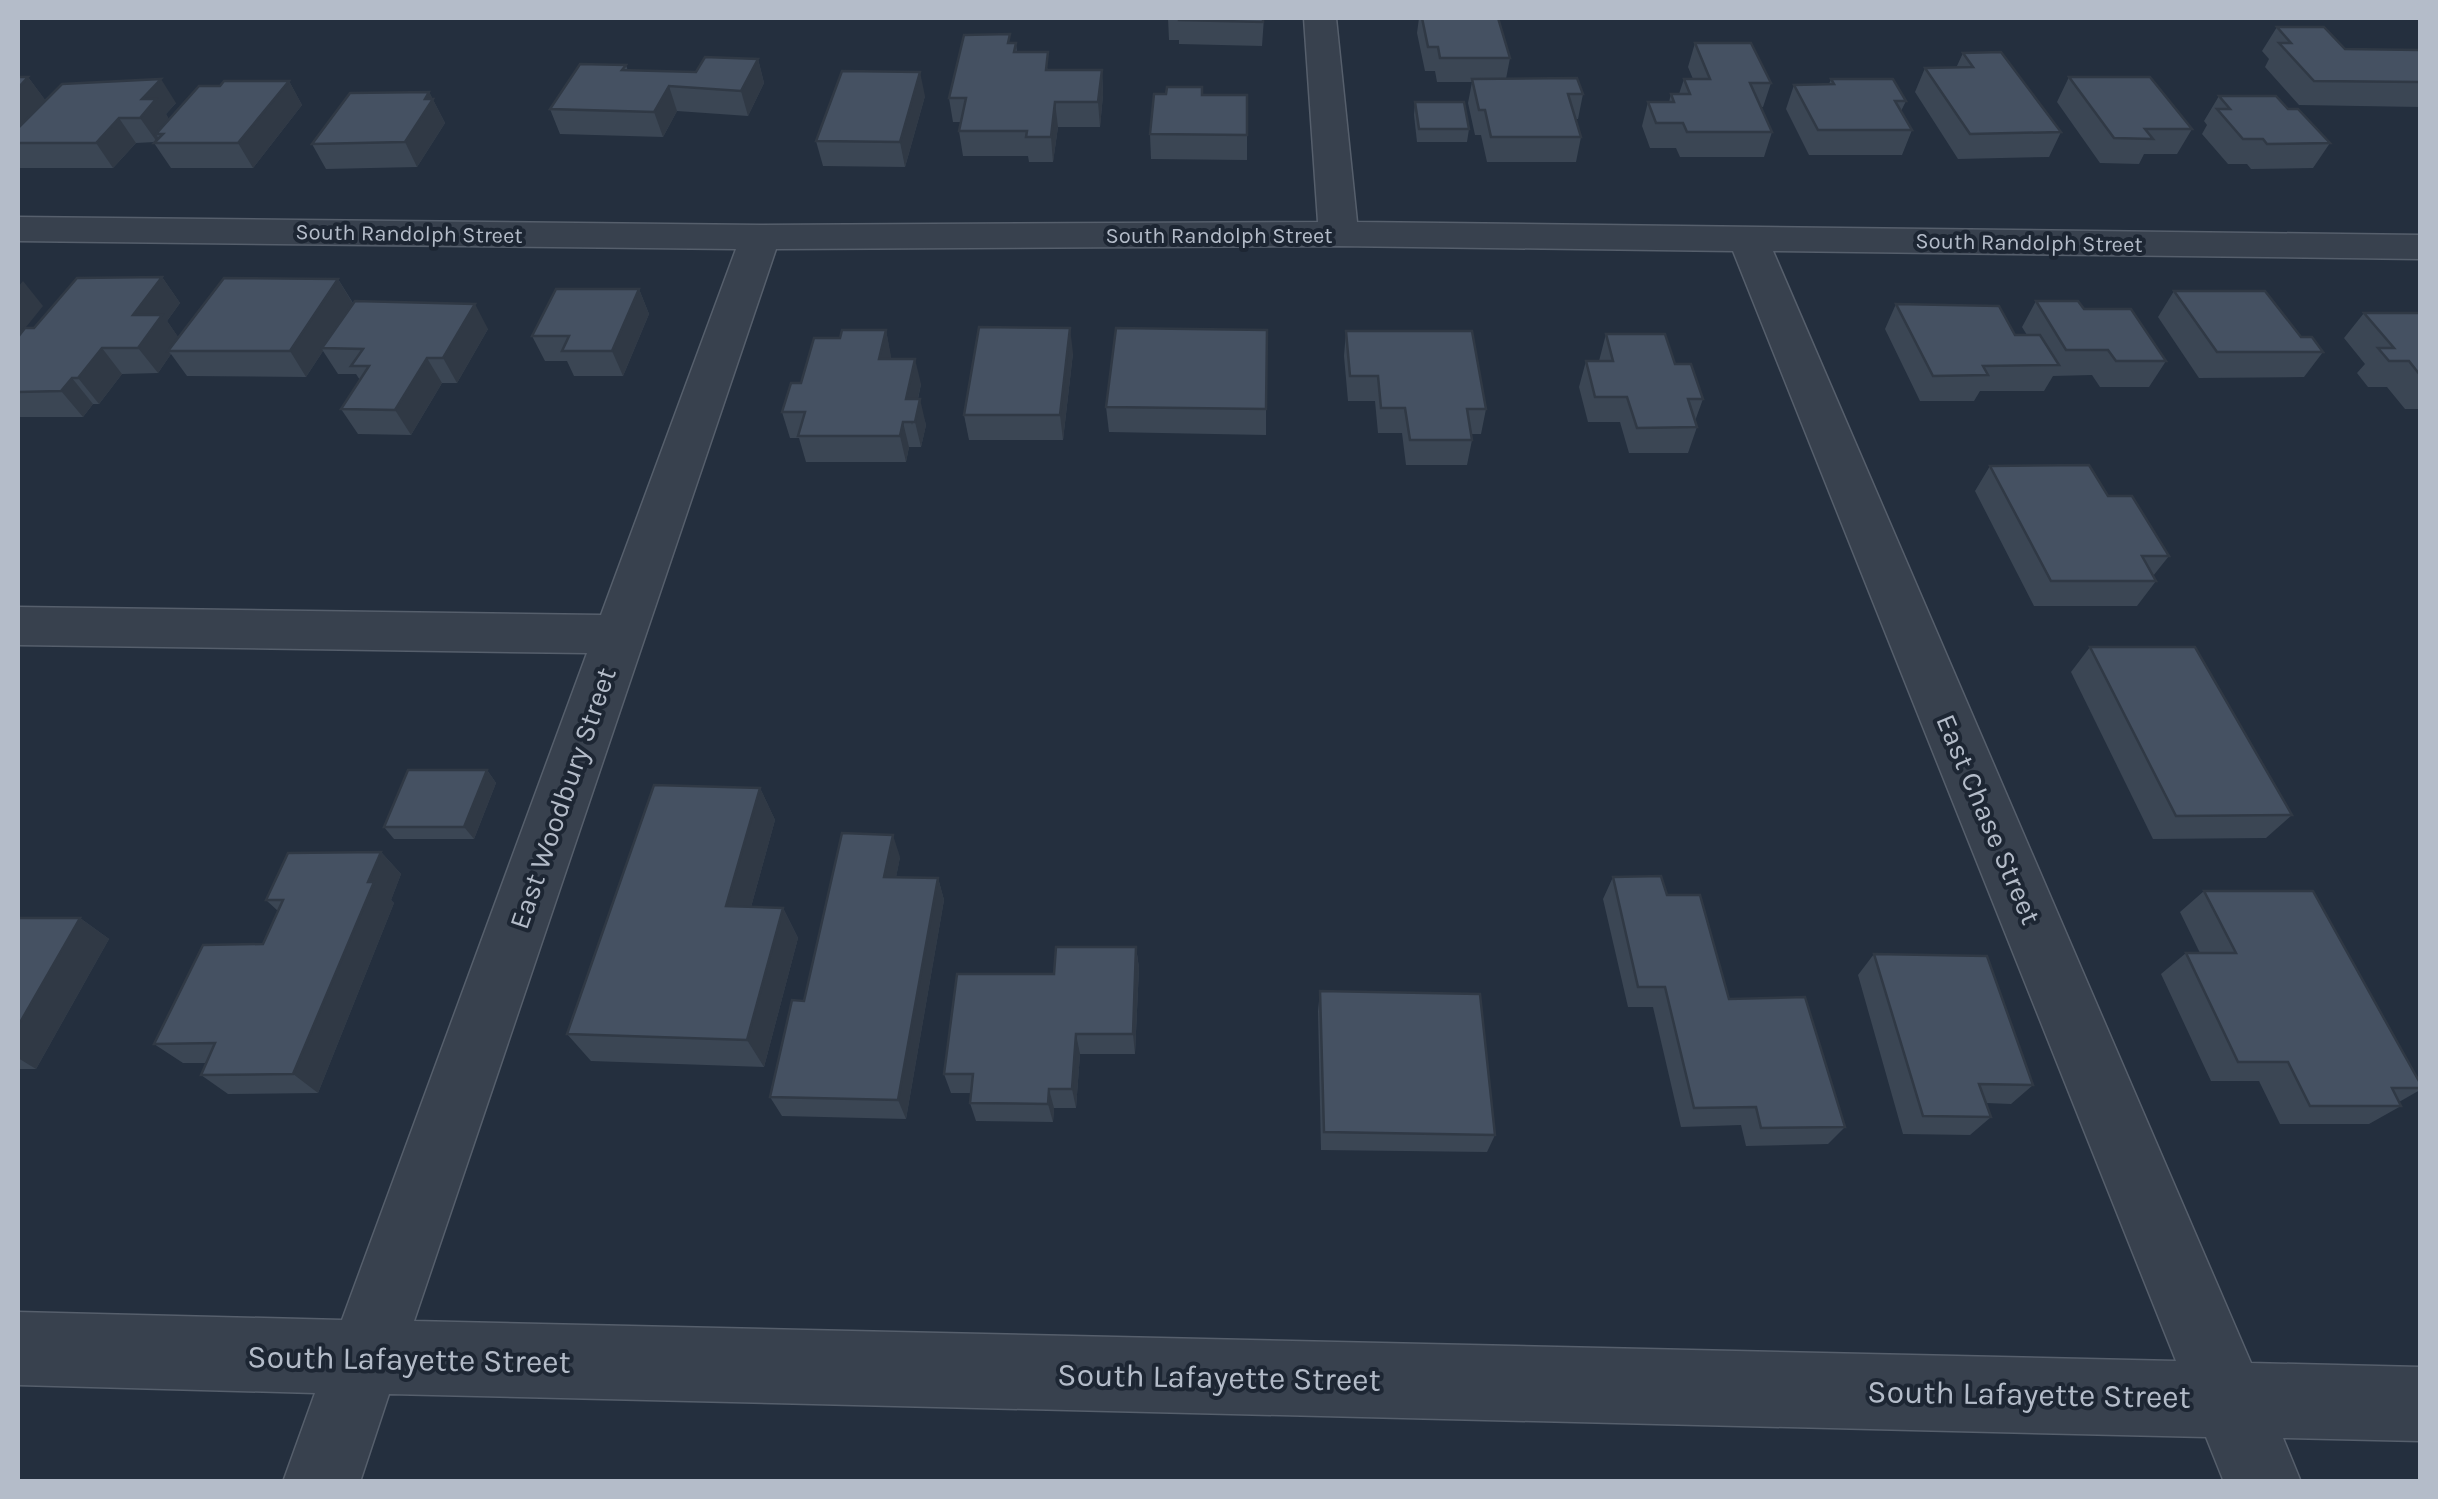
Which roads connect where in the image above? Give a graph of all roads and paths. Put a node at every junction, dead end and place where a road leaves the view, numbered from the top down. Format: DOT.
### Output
graph roads {
  1 [pos="1320,18"];
  2 [pos="18,229"];
  3 [pos="1338,234"];
  4 [pos="760,237"];
  5 [pos="1748,238"];
  6 [pos="2420,247"];
  7 [pos="18,626"];
  8 [pos="620,634"];
  9 [pos="18,1349"];
  10 [pos="364,1358"];
  11 [pos="2230,1398"];
  12 [pos="2420,1404"];
  13 [pos="321,1482"];
  14 [pos="2264,1482"];
  1 -- 3 [label="street"];
  2 -- 4 [label="street, South Randolph Street"];
  3 -- 4 [label="street, South Randolph Street"];
  3 -- 5 [label="street, South Randolph Street"];
  4 -- 8 [label="street, East Woodbury Street"];
  5 -- 6 [label="street, South Randolph Street"];
  5 -- 11 [label="street, East Chase Street"];
  7 -- 8 [label="street"];
  8 -- 10 [label="street, East Woodbury Street"];
  9 -- 10 [label="street, South Lafayette Street"];
  10 -- 11 [label="street, South Lafayette Street"];
  10 -- 13 [label="street, East Woodbury Street"];
  11 -- 12 [label="street, South Lafayette Street"];
  11 -- 14 [label="street, East Chase Street"];
}
